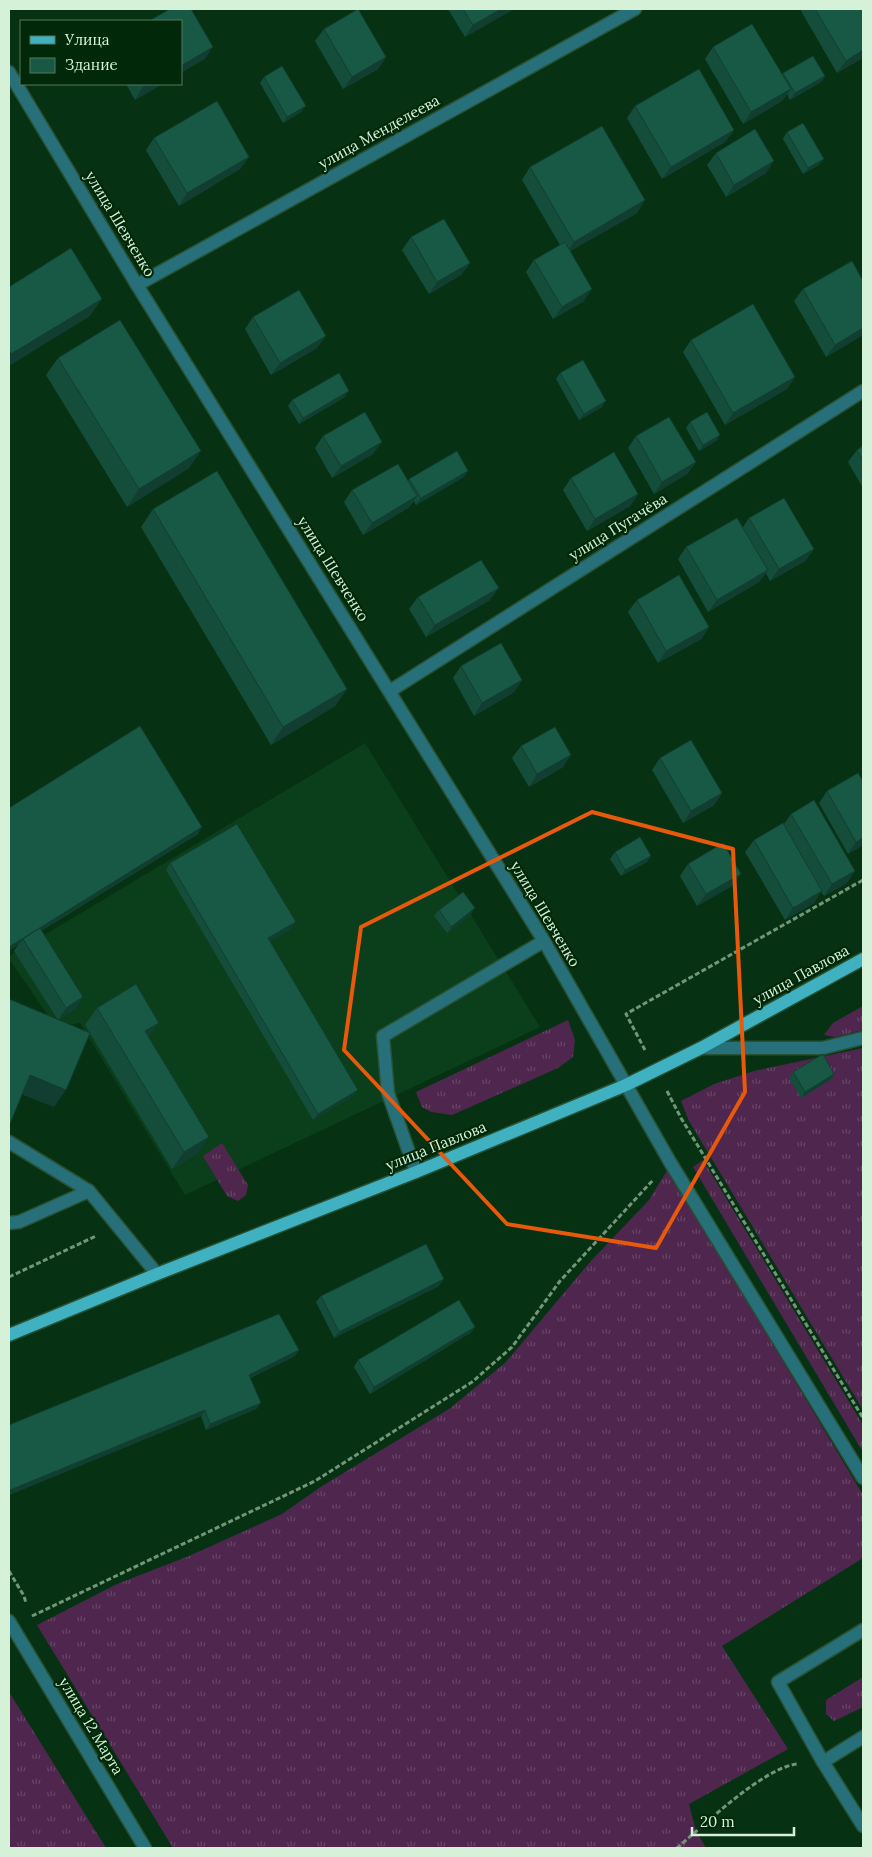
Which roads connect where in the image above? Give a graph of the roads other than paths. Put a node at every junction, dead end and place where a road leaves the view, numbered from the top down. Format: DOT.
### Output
graph roads {
  1 [pos="635,9"];
  2 [pos="9,72"];
  3 [pos="138,285"];
  4 [pos="863,392"];
  5 [pos="390,691"];
  6 [pos="544,941"];
  7 [pos="863,959"];
  8 [pos="863,1038"];
  9 [pos="701,1048"];
  10 [pos="626,1085"];
  11 [pos="9,1142"];
  12 [pos="416,1172"];
  13 [pos="90,1191"];
  14 [pos="9,1223"];
  15 [pos="158,1274"];
  16 [pos="9,1335"];
  17 [pos="863,1478"];
  18 [pos="10,1624"];
  19 [pos="863,1630"];
  20 [pos="863,1737"];
  21 [pos="823,1762"];
  22 [pos="863,1826"];
  23 [pos="145,1848"];
  1 -- 3 [label="street, улица Менделеева"];
  2 -- 3 [label="street, улица Шевченко"];
  3 -- 5 [label="street, улица Шевченко"];
  4 -- 5 [label="street, улица Пугачёва"];
  5 -- 6 [label="street, улица Шевченко"];
  6 -- 10 [label="street, улица Шевченко"];
  6 -- 12 [label="street"];
  7 -- 9 [label="main road, улица Павлова"];
  8 -- 9 [label="street"];
  9 -- 10 [label="main road, улица Павлова"];
  10 -- 12 [label="main road, улица Павлова"];
  10 -- 17 [label="street, улица Шевченко"];
  11 -- 13 [label="street"];
  12 -- 15 [label="main road, улица Павлова"];
  13 -- 14 [label="street"];
  13 -- 15 [label="street"];
  15 -- 16 [label="main road, улица Павлова"];
  18 -- 23 [label="street, улица 12 Марта"];
  19 -- 21 [label="street"];
  20 -- 21 [label="street"];
  21 -- 22 [label="street"];
}
